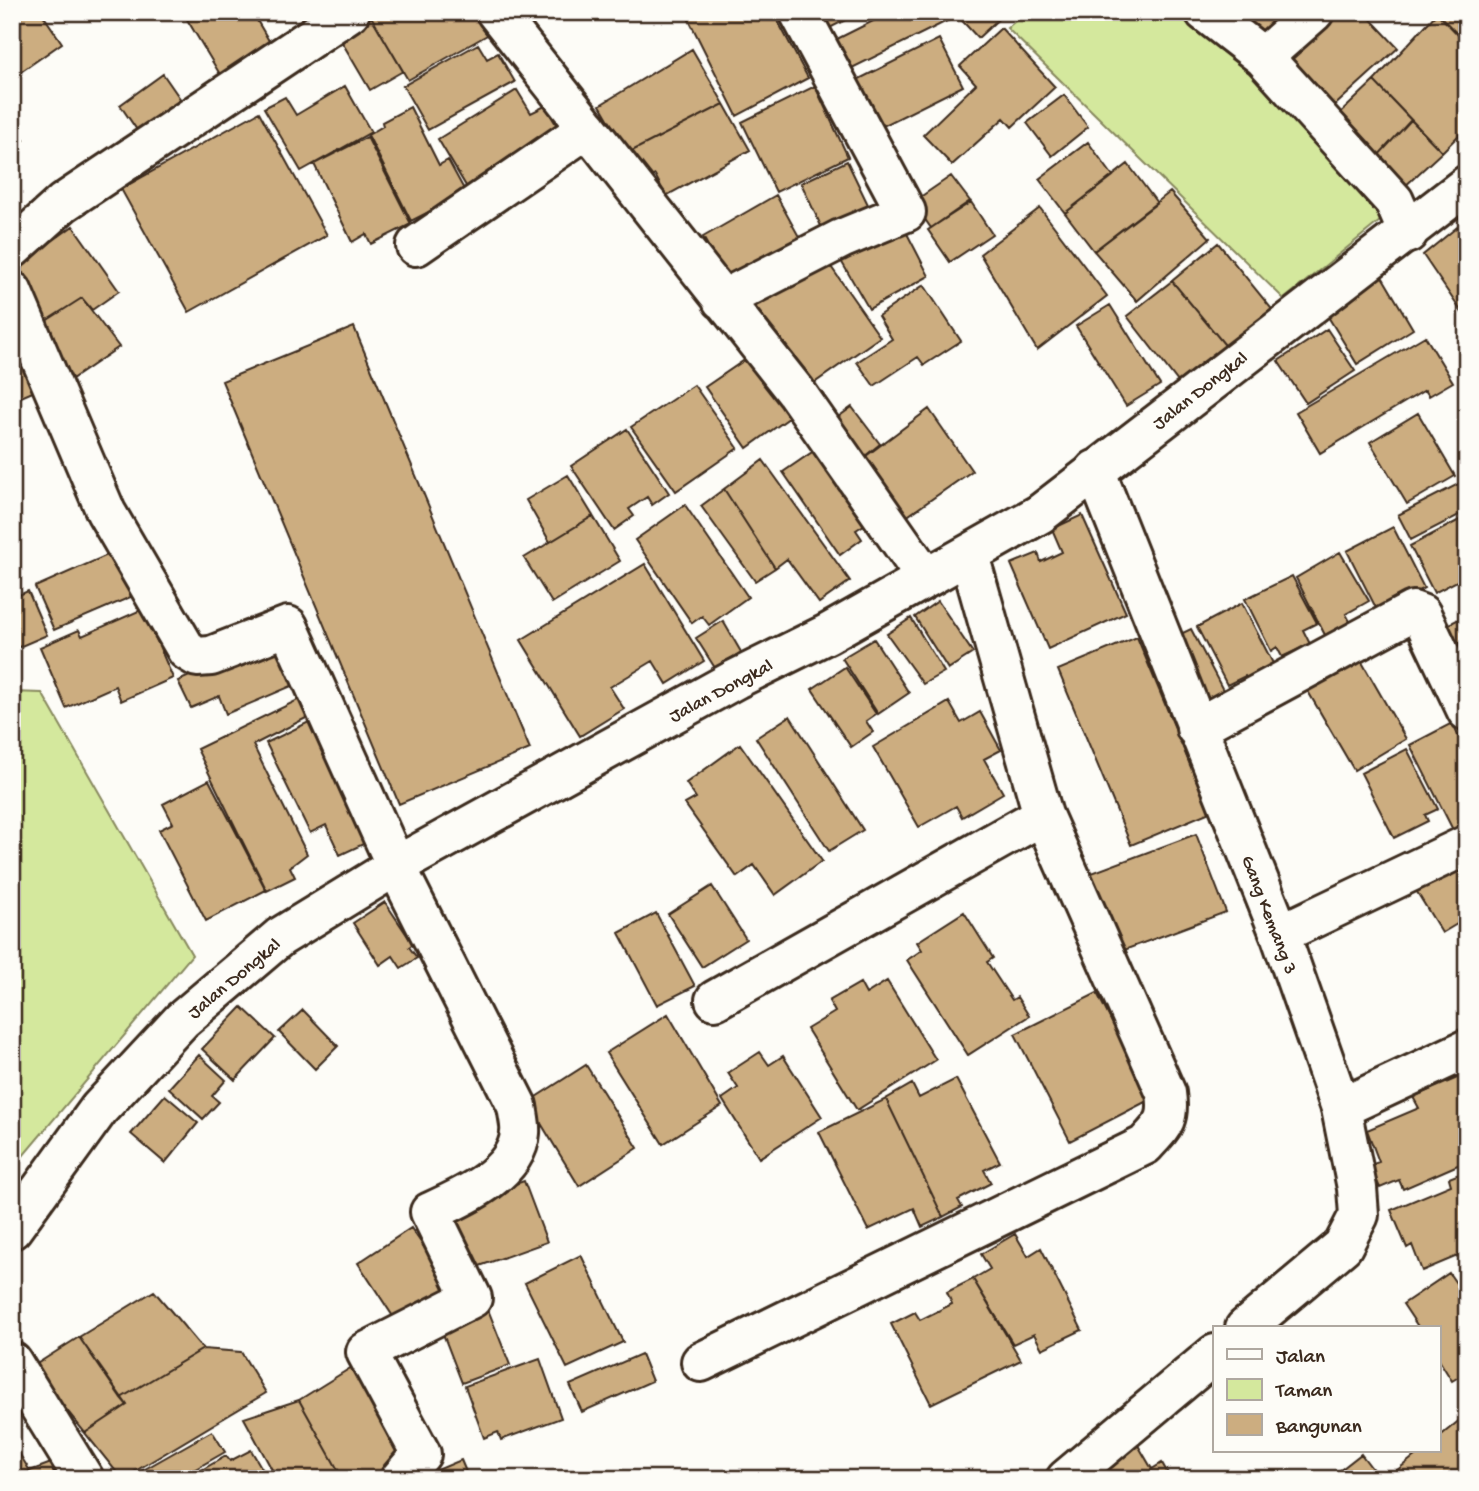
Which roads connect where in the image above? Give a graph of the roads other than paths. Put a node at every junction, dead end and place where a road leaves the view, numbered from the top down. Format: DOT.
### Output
graph roads {
  1 [pos="350,12"];
  2 [pos="496,12"];
  3 [pos="799,12"];
  4 [pos="1205,12"];
  5 [pos="1314,12"];
  6 [pos="1263,57"];
  7 [pos="588,128"];
  8 [pos="1467,185"];
  9 [pos="1408,233"];
  10 [pos="416,246"];
  11 [pos="12,249"];
  12 [pos="12,291"];
  13 [pos="722,300"];
  14 [pos="1095,470"];
  15 [pos="970,555"];
  16 [pos="926,578"];
  17 [pos="1467,711"];
  18 [pos="1196,728"];
  19 [pos="1043,815"];
  20 [pos="1467,845"];
  21 [pos="396,866"];
  22 [pos="1280,934"];
  23 [pos="715,1000"];
  24 [pos="1467,1049"];
  25 [pos="1341,1108"];
  26 [pos="12,1229"];
  27 [pos="1247,1326"];
  28 [pos="1213,1356"];
  29 [pos="12,1362"];
  30 [pos="701,1362"];
  31 [pos="84,1479"];
  32 [pos="400,1479"];
  33 [pos="1066,1479"];
  1 -- 11 [label="street"];
  2 -- 7 [label="street"];
  3 -- 13 [label="street"];
  4 -- 6 [label="street"];
  5 -- 6 [label="street"];
  6 -- 9 [label="street"];
  7 -- 10 [label="street"];
  7 -- 13 [label="street"];
  8 -- 9 [label="street, Jalan Dongkal"];
  9 -- 14 [label="street, Jalan Dongkal"];
  12 -- 21 [label="street"];
  13 -- 16 [label="street"];
  14 -- 15 [label="street, Jalan Dongkal"];
  14 -- 18 [label="street, Gang Kemang 3"];
  15 -- 16 [label="street, Jalan Dongkal"];
  15 -- 19 [label="street"];
  16 -- 21 [label="street, Jalan Dongkal"];
  17 -- 18 [label="street"];
  18 -- 22 [label="street, Gang Kemang 3"];
  19 -- 23 [label="street"];
  19 -- 30 [label="street"];
  20 -- 22 [label="street"];
  21 -- 26 [label="street, Jalan Dongkal"];
  21 -- 32 [label="street"];
  22 -- 25 [label="street, Gang Kemang 3"];
  24 -- 25 [label="street"];
  25 -- 27 [label="street, Gang Kemang 3"];
  28 -- 33 [label="street"];
  29 -- 31 [label="street"];
}
